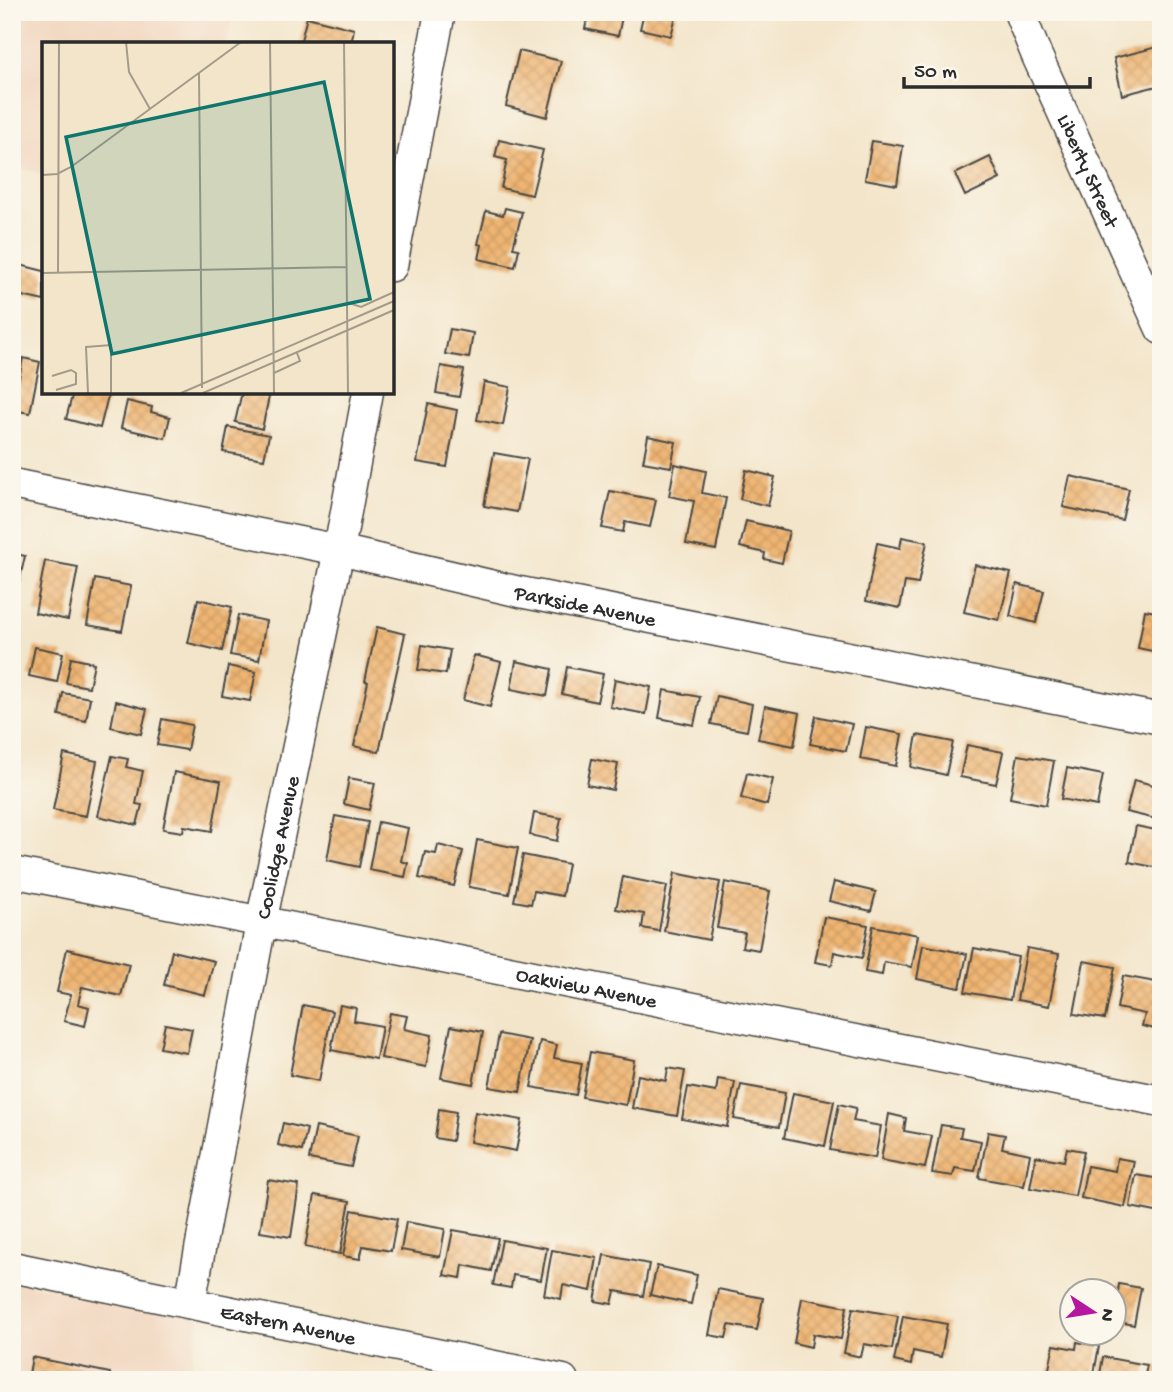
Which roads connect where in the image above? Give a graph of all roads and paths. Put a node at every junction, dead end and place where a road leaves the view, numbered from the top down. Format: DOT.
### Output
graph roads {
  1 [pos="440,12"];
  2 [pos="1019,12"];
  3 [pos="394,255"];
  4 [pos="1161,329"];
  5 [pos="368,394"];
  6 [pos="12,484"];
  7 [pos="339,550"];
  8 [pos="1161,719"];
  9 [pos="12,872"];
  10 [pos="261,923"];
  11 [pos="1161,1101"];
  12 [pos="12,1267"];
  13 [pos="190,1303"];
  14 [pos="563,1380"];
  1 -- 3 [label="street"];
  2 -- 4 [label="street, Liberty Street"];
  5 -- 7 [label="street, Coolidge Avenue"];
  6 -- 7 [label="street, Parkside Avenue"];
  7 -- 8 [label="street, Parkside Avenue"];
  7 -- 10 [label="street, Coolidge Avenue"];
  9 -- 10 [label="street, Oakview Avenue"];
  10 -- 11 [label="street, Oakview Avenue"];
  10 -- 13 [label="street, Coolidge Avenue"];
  12 -- 13 [label="street, Eastern Avenue"];
  13 -- 14 [label="street, Eastern Avenue"];
}
